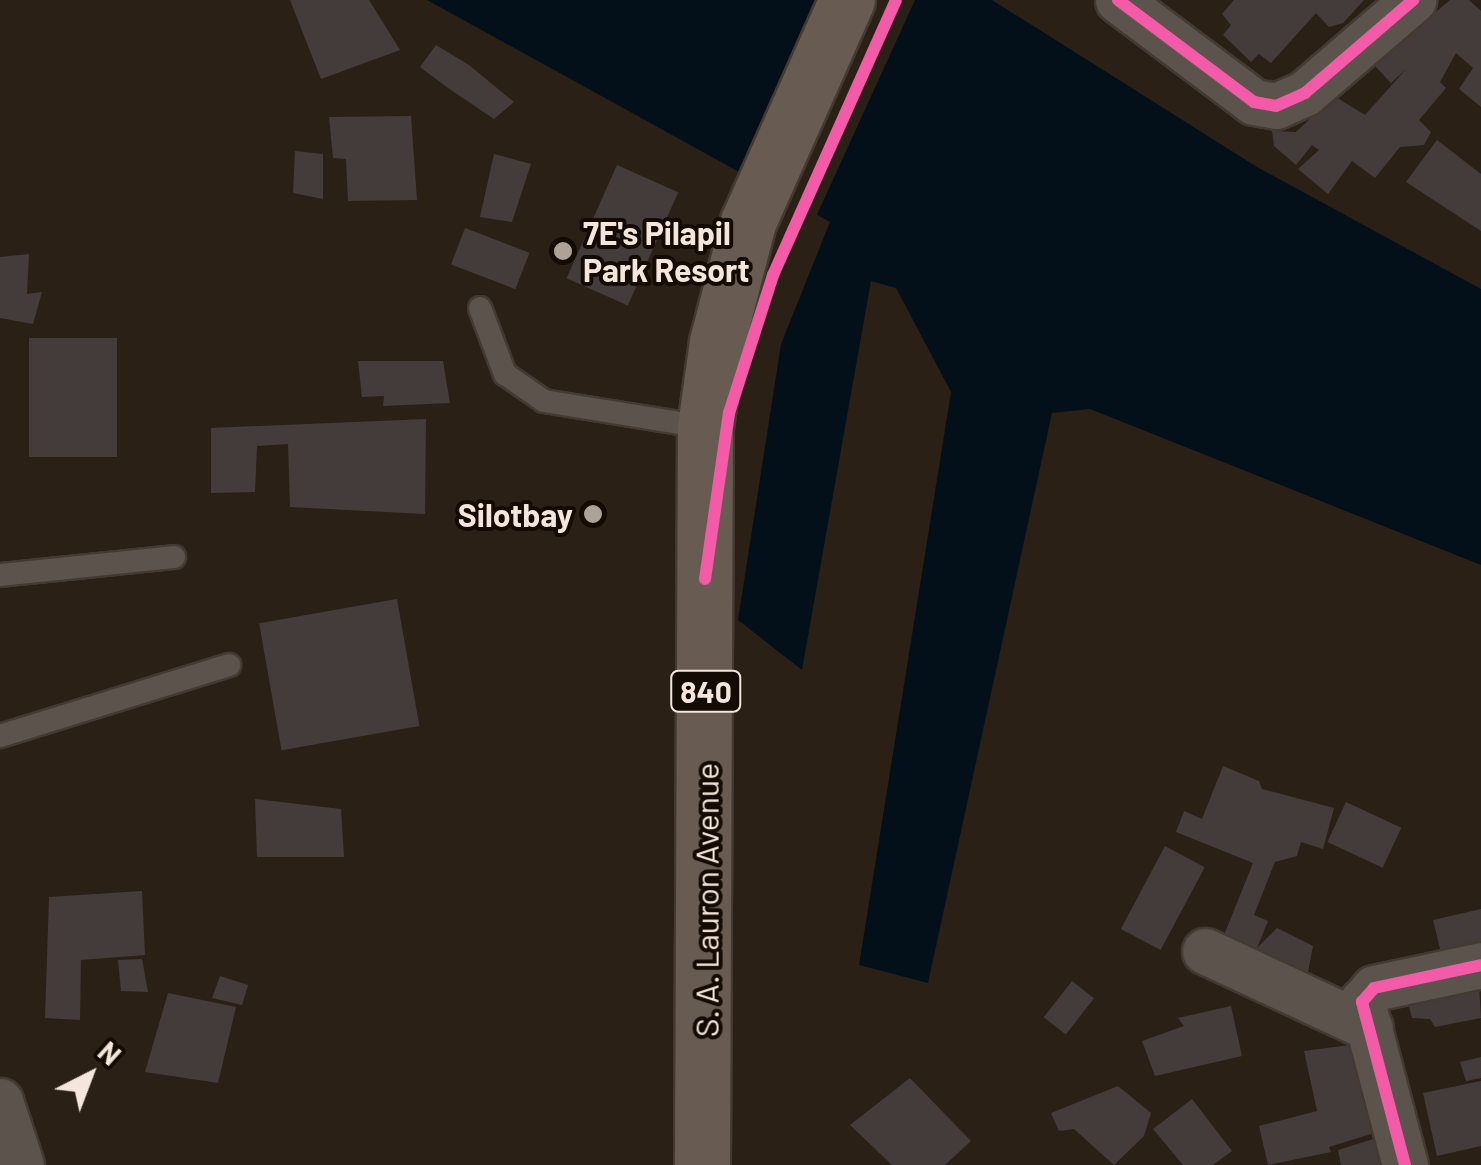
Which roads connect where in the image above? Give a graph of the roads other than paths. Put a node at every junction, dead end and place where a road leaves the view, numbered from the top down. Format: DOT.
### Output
graph roads {
  1 [pos="847,0"];
  2 [pos="1118,0"];
  3 [pos="1413,0"];
  4 [pos="480,308"];
  5 [pos="706,428"];
  6 [pos="174,556"];
  7 [pos="0,576"];
  8 [pos="229,665"];
  9 [pos="0,736"];
  10 [pos="1205,951"];
  11 [pos="1481,966"];
  12 [pos="1370,1028"];
  13 [pos="0,1101"];
  14 [pos="21,1165"];
  15 [pos="702,1165"];
  16 [pos="1405,1165"];
  1 -- 5 [label="highway, S. A. Lauron Avenue / 840"];
  2 -- 3 [label="street"];
  4 -- 5 [label="lane"];
  5 -- 15 [label="highway, S. A. Lauron Avenue / 840"];
  6 -- 7 [label="lane"];
  8 -- 9 [label="lane"];
  10 -- 12 [label="street"];
  11 -- 12 [label="street"];
  12 -- 16 [label="street"];
  13 -- 14 [label="street"];
}
